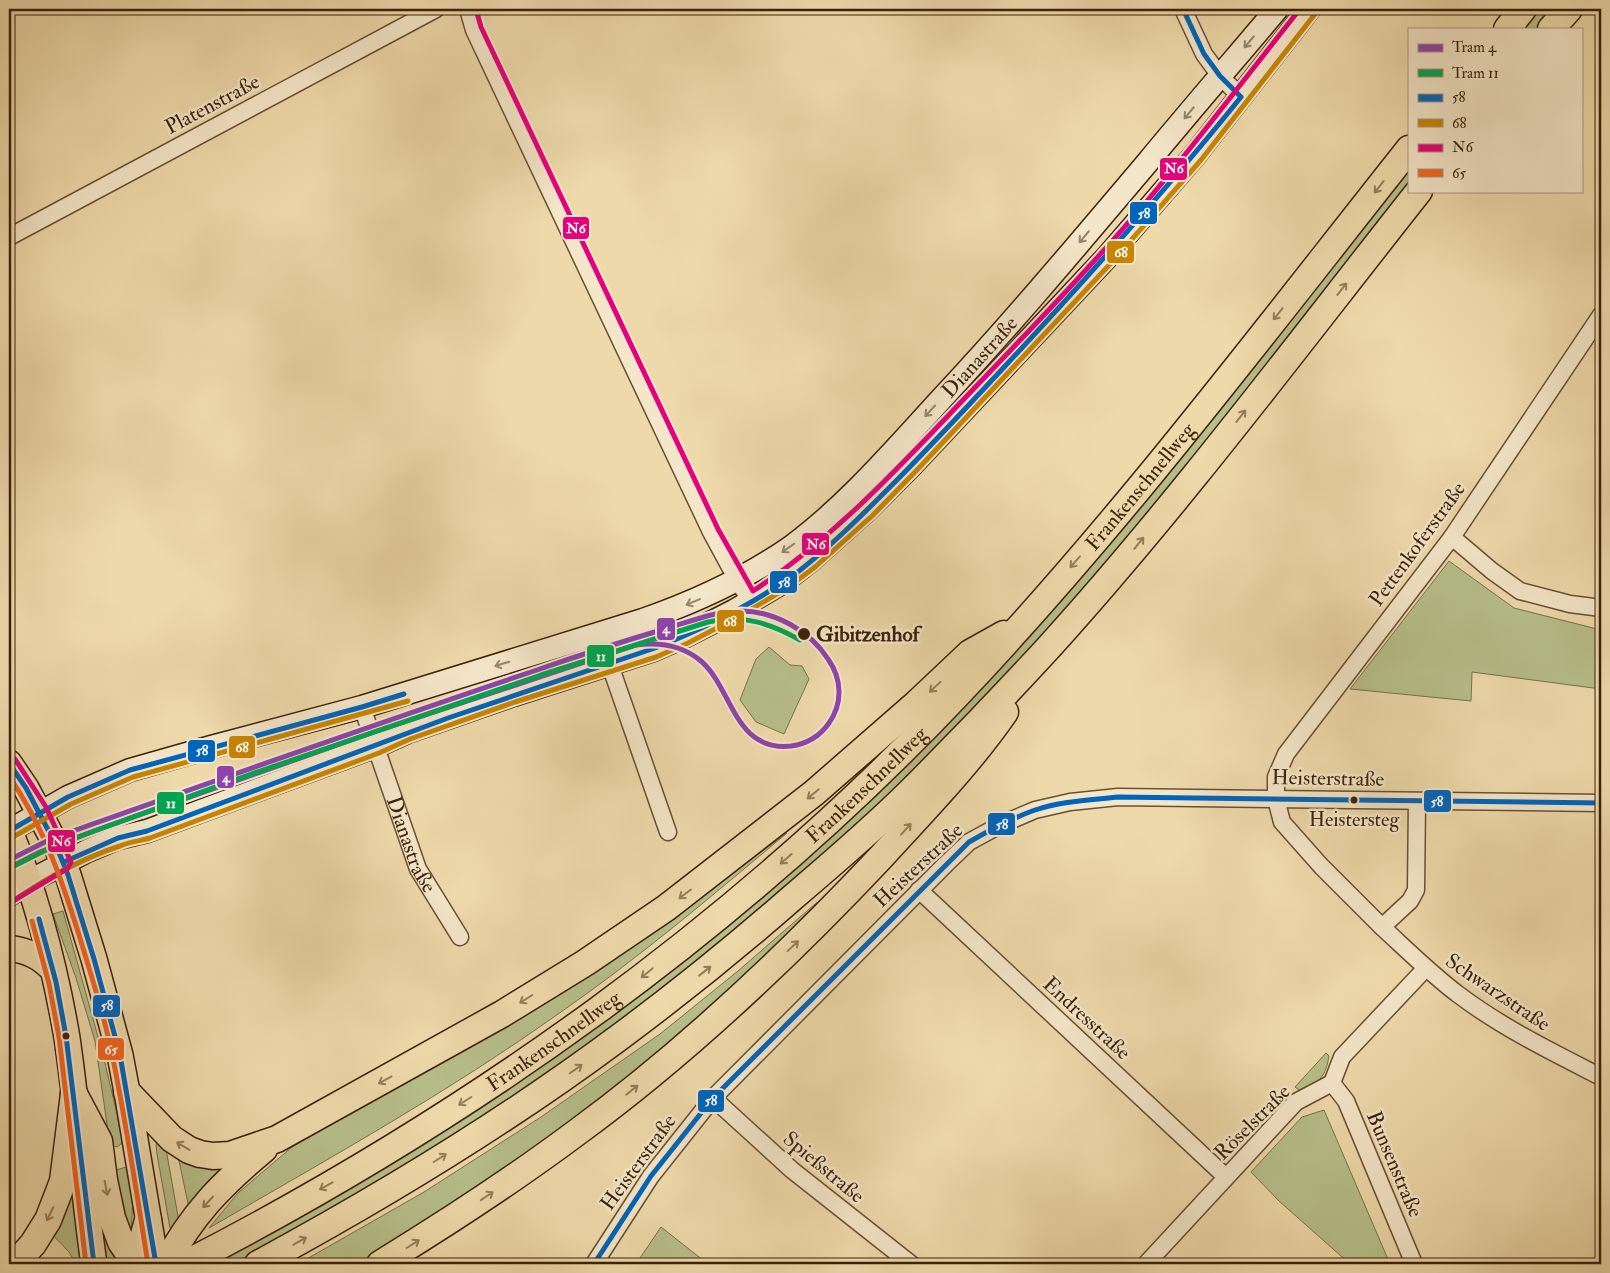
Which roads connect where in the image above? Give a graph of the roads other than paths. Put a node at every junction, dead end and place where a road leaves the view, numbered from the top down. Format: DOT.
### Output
graph roads {
  1 [pos="436,9"];
  2 [pos="468,9"];
  3 [pos="1183,9"];
  4 [pos="1277,9"];
  5 [pos="1309,9"];
  6 [pos="1523,9"];
  7 [pos="1569,9"];
  8 [pos="1508,28"];
  9 [pos="1552,28"];
  10 [pos="1220,76"];
  11 [pos="1241,96"];
  12 [pos="1408,150"];
  13 [pos="1418,192"];
  14 [pos="9,237"];
  15 [pos="1601,315"];
  16 [pos="1452,537"];
  17 [pos="737,580"];
  18 [pos="751,601"];
  19 [pos="1601,608"];
  20 [pos="1022,624"];
  21 [pos="1050,646"];
  22 [pos="610,665"];
  23 [pos="362,707"];
  24 [pos="376,746"];
  25 [pos="9,763"];
  26 [pos="1276,799"];
  27 [pos="1417,801"];
  28 [pos="1601,803"];
  29 [pos="40,812"];
  30 [pos="9,830"];
  31 [pos="668,832"];
  32 [pos="64,862"];
  33 [pos="18,888"];
  34 [pos="920,890"];
  35 [pos="1382,927"];
  36 [pos="460,937"];
  37 [pos="9,948"];
  38 [pos="1426,968"];
  39 [pos="53,970"];
  40 [pos="1601,1077"];
  41 [pos="1332,1084"];
  42 [pos="127,1092"];
  43 [pos="74,1094"];
  44 [pos="713,1098"];
  45 [pos="276,1139"];
  46 [pos="99,1141"];
  47 [pos="136,1144"];
  48 [pos="1226,1177"];
  49 [pos="148,1220"];
  50 [pos="145,1260"];
  51 [pos="15,1264"];
  52 [pos="94,1264"];
  53 [pos="185,1264"];
  54 [pos="258,1264"];
  55 [pos="380,1264"];
  56 [pos="594,1264"];
  57 [pos="912,1264"];
  58 [pos="1146,1264"];
  59 [pos="1414,1264"];
  1 -- 14 [label="street, Platenstraße"];
  2 -- 17 [label="street"];
  3 -- 10 [label="street"];
  4 -- 10 [label="main road, Dianastraße, one-way"];
  5 -- 11 [label="main road, Dianastraße"];
  6 -- 8 [label="highway"];
  7 -- 9 [label="highway"];
  10 -- 11 [label="street"];
  10 -- 17 [label="main road, Dianastraße, one-way"];
  11 -- 18 [label="main road, Dianastraße"];
  12 -- 20 [label="highway, Frankenschnellweg, one-way"];
  21 -- 13 [label="highway, Frankenschnellweg, one-way"];
  15 -- 16 [label="street, Pettenkoferstraße"];
  16 -- 19 [label="street"];
  16 -- 26 [label="street, Pettenkoferstraße"];
  17 -- 18 [label="street"];
  17 -- 23 [label="main road, Dianastraße, one-way"];
  18 -- 22 [label="main road, Dianastraße"];
  20 -- 45 [label="highway, one-way"];
  20 -- 53 [label="highway, Frankenschnellweg, one-way"];
  54 -- 21 [label="highway, Frankenschnellweg, one-way"];
  55 -- 21 [label="highway, one-way"];
  22 -- 24 [label="main road, Dianastraße"];
  22 -- 31 [label="street"];
  23 -- 24 [label="street, Dianastraße"];
  23 -- 29 [label="main road, Dianastraße"];
  24 -- 32 [label="main road, Dianastraße"];
  24 -- 36 [label="street, Dianastraße"];
  25 -- 29 [label="main road"];
  26 -- 27 [label="street, Heisterstraße"];
  26 -- 34 [label="street, Heisterstraße"];
  26 -- 35 [label="street, Pettenkoferstraße"];
  27 -- 28 [label="street, Heisterstraße"];
  27 -- 35 [label="street"];
  29 -- 30 [label="main road, Dianastraße"];
  29 -- 32 [label="main road"];
  30 -- 33 [label="main road"];
  32 -- 33 [label="main road, Dianastraße"];
  32 -- 42 [label="main road"];
  33 -- 39 [label="main road"];
  34 -- 44 [label="street, Heisterstraße"];
  34 -- 48 [label="street, Endresstraße"];
  35 -- 38 [label="street, Schwarzstraße"];
  37 -- 39 [label="main road"];
  38 -- 40 [label="street, Schwarzstraße"];
  38 -- 41 [label="street"];
  39 -- 43 [label="main road"];
  41 -- 48 [label="street, Röselstraße"];
  41 -- 59 [label="street, Bunsenstraße"];
  45 -- 42 [label="highway, one-way"];
  42 -- 47 [label="main road"];
  43 -- 46 [label="highway"];
  43 -- 51 [label="highway, one-way"];
  43 -- 52 [label="main road"];
  44 -- 56 [label="street, Heisterstraße"];
  44 -- 57 [label="street, Spießstraße"];
  45 -- 50 [label="highway, one-way"];
  46 -- 47 [label="main road"];
  46 -- 50 [label="highway, one-way"];
  47 -- 49 [label="main road"];
  48 -- 58 [label="street, Röselstraße"];
  49 -- 50 [label="highway"];
}
